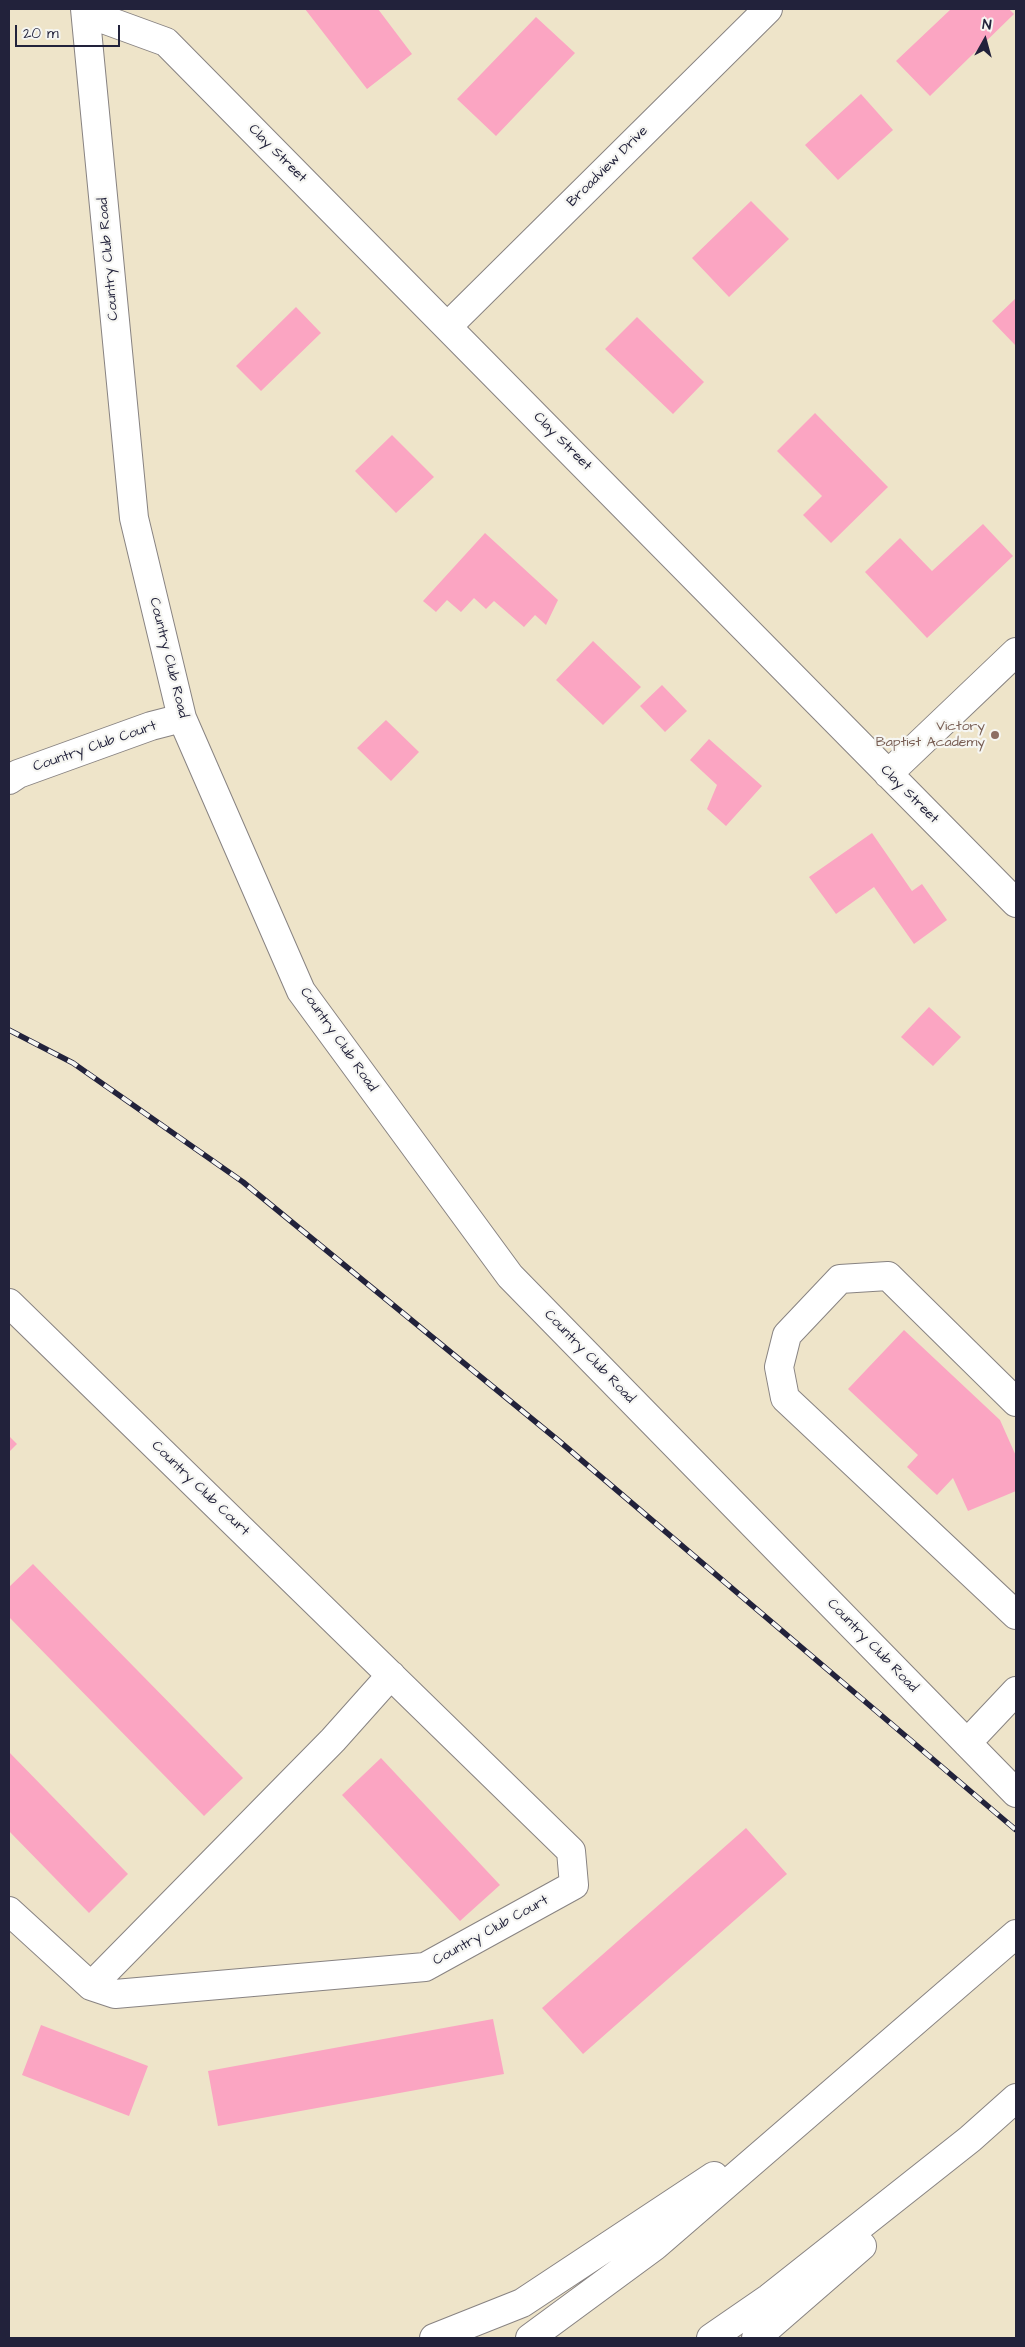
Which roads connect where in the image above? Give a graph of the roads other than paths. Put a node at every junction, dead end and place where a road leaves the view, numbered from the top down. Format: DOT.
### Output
graph roads {
  1 [pos="768,9"];
  2 [pos="85,12"];
  3 [pos="448,326"];
  4 [pos="1016,652"];
  5 [pos="182,718"];
  6 [pos="888,774"];
  7 [pos="9,780"];
  8 [pos="1016,903"];
  9 [pos="9,1303"];
  10 [pos="1016,1402"];
  11 [pos="1016,1615"];
  12 [pos="391,1675"];
  13 [pos="1016,1691"];
  14 [pos="967,1743"];
  15 [pos="1016,1793"];
  16 [pos="9,1911"];
  17 [pos="1016,1934"];
  18 [pos="91,1986"];
  19 [pos="1013,2101"];
  20 [pos="816,2108"];
  21 [pos="970,2139"];
  22 [pos="434,2338"];
  23 [pos="530,2338"];
  24 [pos="710,2338"];
  25 [pos="756,2338"];
  1 -- 3 [label="main road, Broadview Drive"];
  2 -- 3 [label="main road, Clay Street"];
  2 -- 5 [label="main road, Country Club Road"];
  3 -- 6 [label="main road, Clay Street"];
  4 -- 6 [label="main road"];
  5 -- 7 [label="main road, Country Club Court"];
  5 -- 14 [label="main road, Country Club Road"];
  6 -- 8 [label="main road, Clay Street"];
  9 -- 12 [label="main road, Country Club Court"];
  10 -- 11 [label="main road"];
  12 -- 18 [label="main road"];
  12 -- 18 [label="main road, Country Club Court"];
  13 -- 14 [label="main road"];
  14 -- 15 [label="main road, Country Club Road"];
  16 -- 18 [label="main road, Country Club Court"];
  17 -- 20 [label="main road"];
  19 -- 21 [label="main road"];
  20 -- 22 [label="main road"];
  20 -- 23 [label="main road"];
  21 -- 24 [label="main road"];
  21 -- 25 [label="main road"];
}
